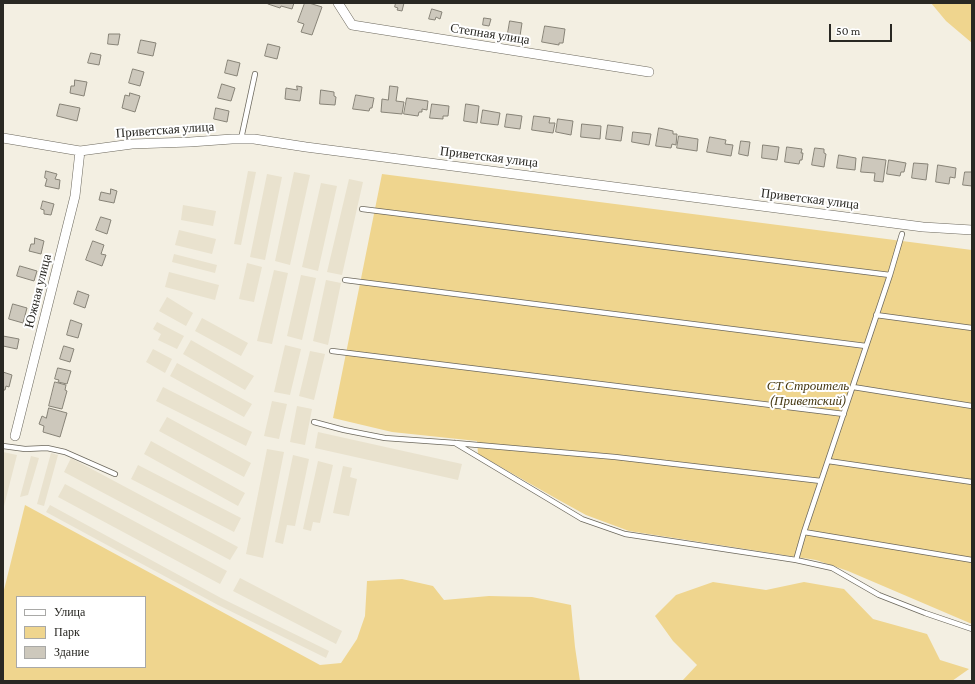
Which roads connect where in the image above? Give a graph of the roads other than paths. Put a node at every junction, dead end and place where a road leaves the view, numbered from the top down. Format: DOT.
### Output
graph roads {
  1 [pos="338,3"];
  2 [pos="649,72"];
  3 [pos="255,74"];
  4 [pos="3,138"];
  5 [pos="241,139"];
  6 [pos="80,151"];
  7 [pos="362,209"];
  8 [pos="972,230"];
  9 [pos="902,234"];
  10 [pos="890,275"];
  11 [pos="345,280"];
  12 [pos="876,316"];
  13 [pos="972,328"];
  14 [pos="866,346"];
  15 [pos="332,351"];
  16 [pos="852,387"];
  17 [pos="972,406"];
  18 [pos="844,414"];
  19 [pos="314,422"];
  20 [pos="15,436"];
  21 [pos="455,443"];
  22 [pos="3,446"];
  23 [pos="828,461"];
  24 [pos="115,474"];
  25 [pos="821,482"];
  26 [pos="972,482"];
  27 [pos="804,532"];
  28 [pos="796,560"];
  29 [pos="972,560"];
  30 [pos="972,629"];
  1 -- 2 [label="street, Степная улица"];
  3 -- 5 [label="lane"];
  4 -- 6 [label="street, Приветская улица"];
  5 -- 6 [label="street, Приветская улица"];
  5 -- 8 [label="street, Приветская улица"];
  6 -- 20 [label="street, Южная улица"];
  7 -- 10 [label="lane"];
  9 -- 10 [label="lane"];
  10 -- 12 [label="lane"];
  11 -- 14 [label="lane"];
  12 -- 13 [label="lane"];
  12 -- 14 [label="lane"];
  14 -- 16 [label="lane"];
  15 -- 18 [label="lane"];
  16 -- 17 [label="lane"];
  16 -- 18 [label="lane"];
  18 -- 23 [label="lane"];
  19 -- 21 [label="lane"];
  21 -- 25 [label="lane"];
  21 -- 28 [label="lane"];
  22 -- 24 [label="lane"];
  23 -- 25 [label="lane"];
  23 -- 26 [label="lane"];
  25 -- 27 [label="lane"];
  27 -- 28 [label="lane"];
  27 -- 29 [label="lane"];
  28 -- 30 [label="lane"];
}
